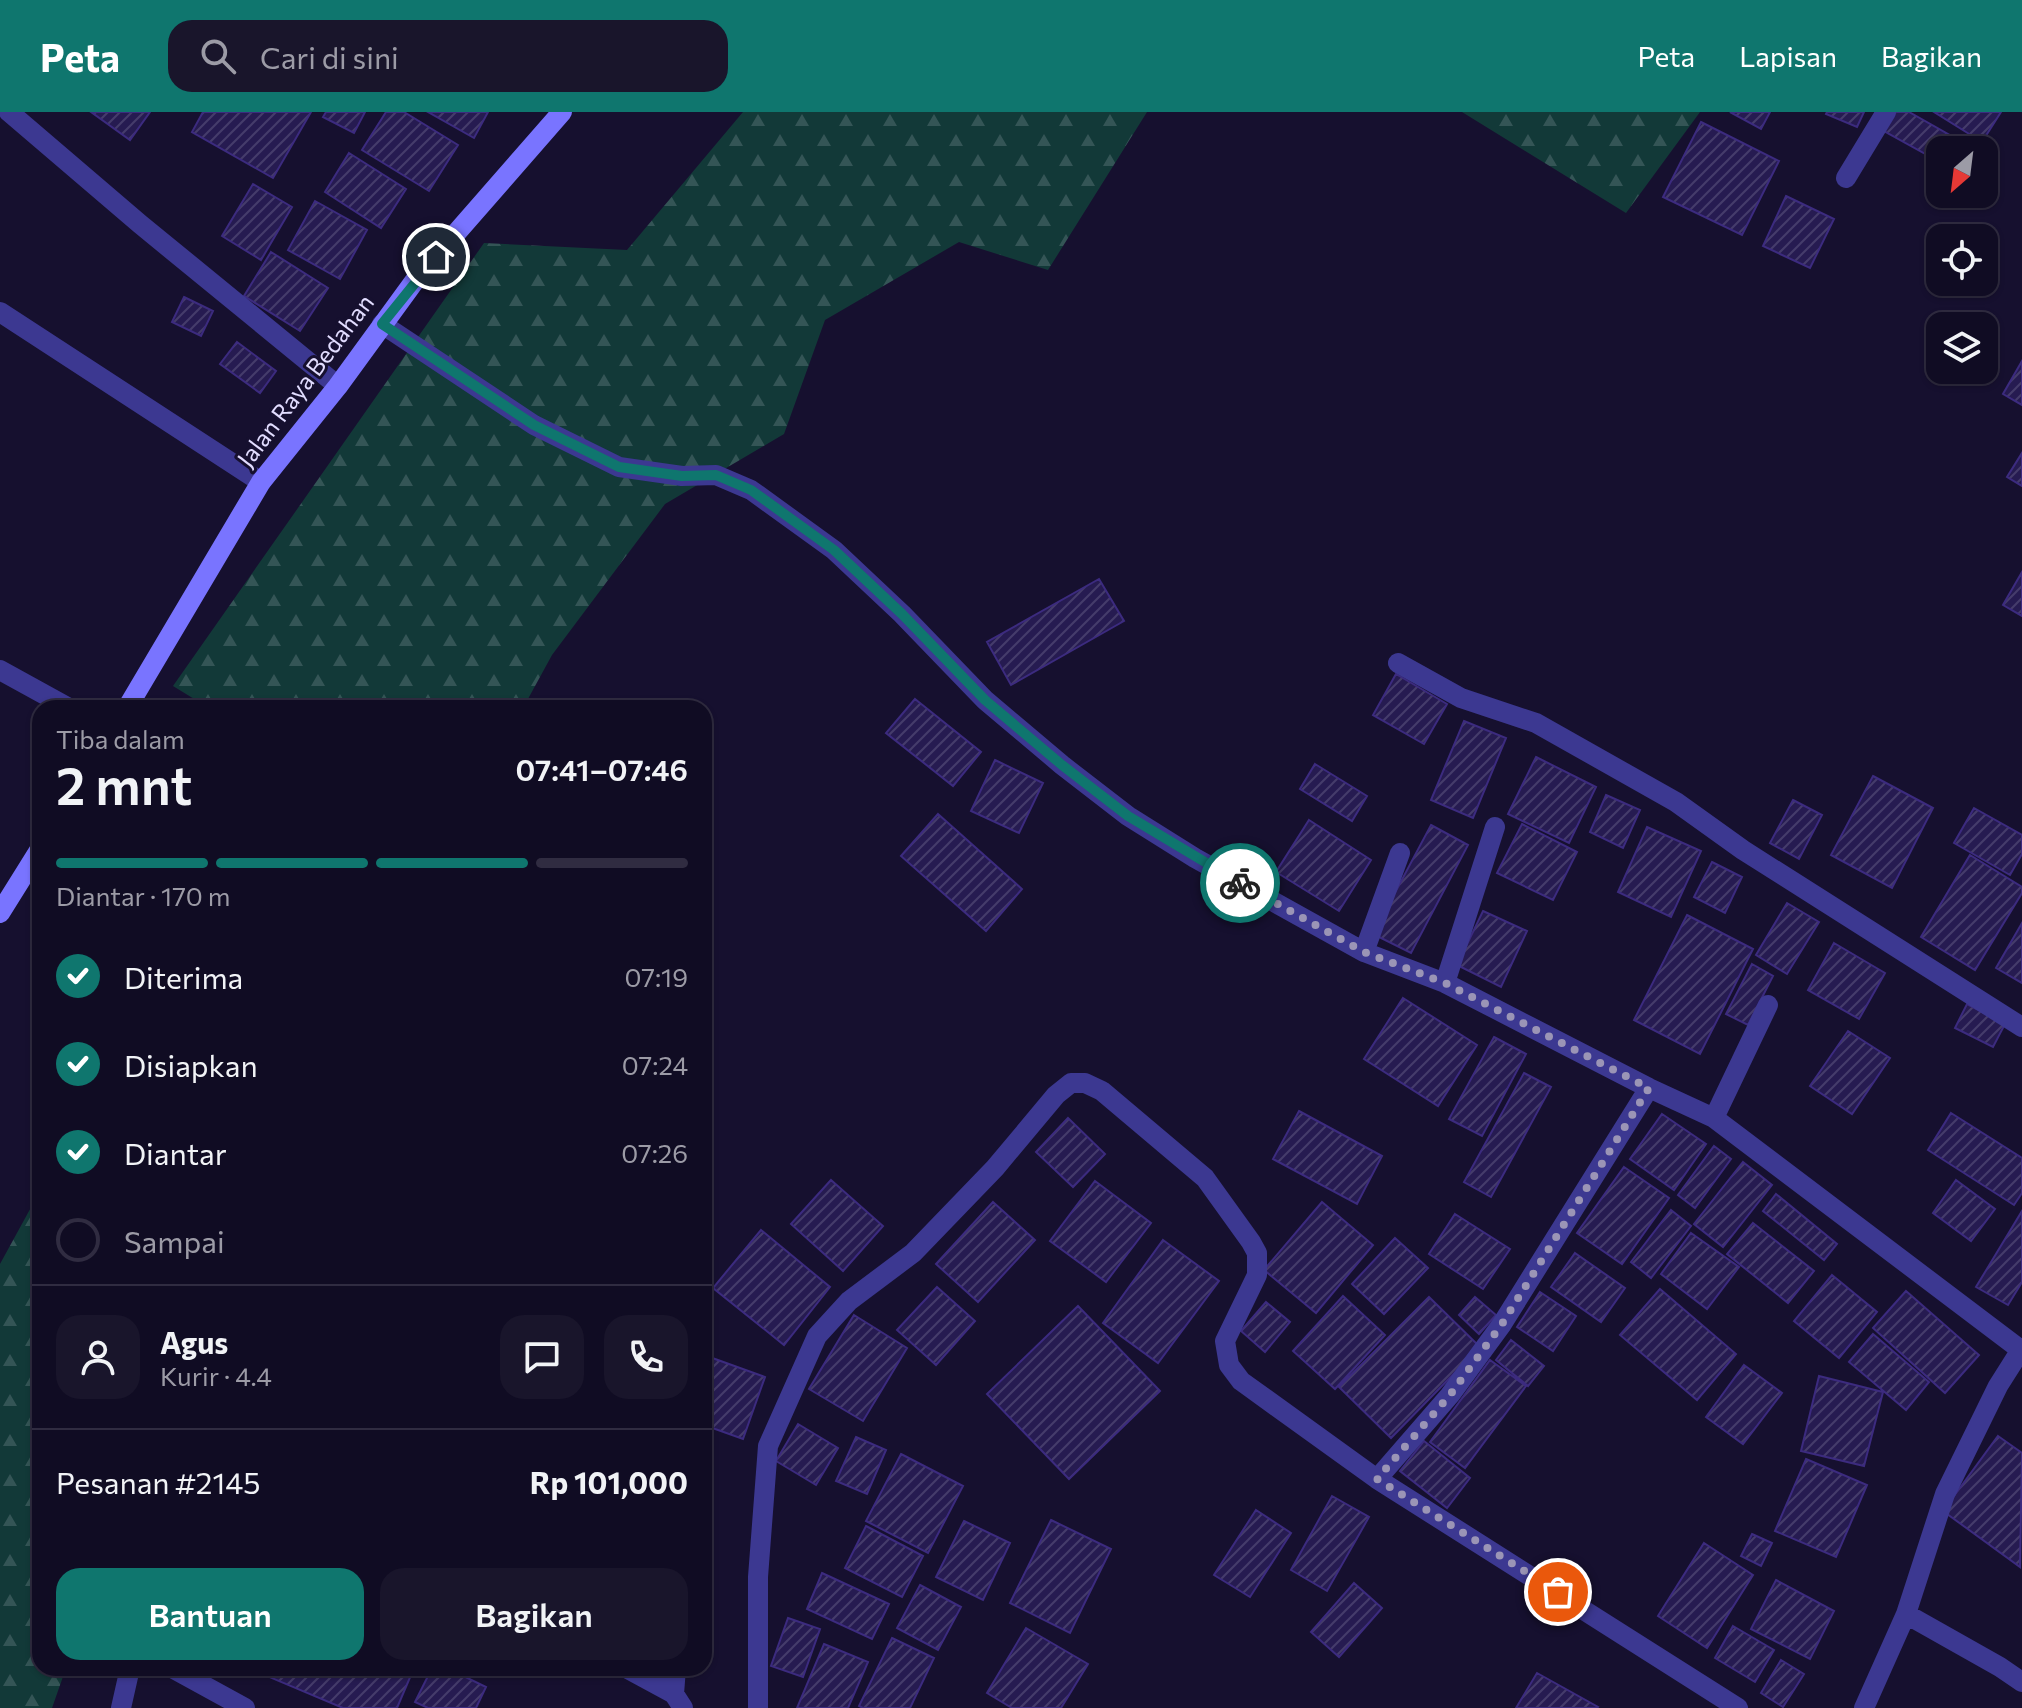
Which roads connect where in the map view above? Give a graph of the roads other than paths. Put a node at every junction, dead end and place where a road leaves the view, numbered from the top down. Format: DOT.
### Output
graph roads {
  1 [pos="9,112"];
  2 [pos="562,112"];
  3 [pos="1886,112"];
  4 [pos="1846,178"];
  5 [pos="0,312"];
  6 [pos="382,324"];
  7 [pos="338,386"];
  8 [pos="261,482"];
  9 [pos="1398,663"];
  10 [pos="0,670"];
  11 [pos="54,700"];
  12 [pos="132,700"];
  13 [pos="1495,827"];
  14 [pos="1400,853"];
  15 [pos="32,862"];
  16 [pos="0,913"];
  17 [pos="1364,952"];
  18 [pos="1445,983"];
  19 [pos="1768,1005"];
  20 [pos="2022,1027"];
  21 [pos="1649,1088"];
  22 [pos="1714,1118"];
  23 [pos="2021,1349"];
  24 [pos="1377,1479"];
  25 [pos="1906,1614"];
  26 [pos="128,1676"];
  27 [pos="187,1676"];
  28 [pos="639,1676"];
  29 [pos="676,1676"];
  30 [pos="2022,1682"];
  31 [pos="678,1701"];
  32 [pos="121,1708"];
  33 [pos="245,1708"];
  34 [pos="758,1708"];
  35 [pos="1738,1708"];
  36 [pos="1864,1708"];
  1 -- 7 [label="street"];
  2 -- 6 [label="street, Jalan Raya Bedahan"];
  3 -- 4 [label="street"];
  5 -- 8 [label="street"];
  6 -- 7 [label="street, Jalan Raya Bedahan"];
  6 -- 17 [label="street"];
  7 -- 8 [label="street, Jalan Raya Bedahan"];
  8 -- 12 [label="street, Jalan Raya Bedahan"];
  9 -- 20 [label="street"];
  10 -- 11 [label="street"];
  13 -- 18 [label="street"];
  14 -- 17 [label="street"];
  15 -- 16 [label="street"];
  17 -- 18 [label="street"];
  18 -- 21 [label="street"];
  19 -- 22 [label="street"];
  21 -- 22 [label="street"];
  21 -- 24 [label="street"];
  22 -- 23 [label="street"];
  23 -- 25 [label="street"];
  24 -- 34 [label="street"];
  24 -- 35 [label="street"];
  25 -- 30 [label="street"];
  25 -- 36 [label="street"];
  26 -- 32 [label="street"];
  27 -- 33 [label="street"];
  28 -- 31 [label="street"];
  29 -- 31 [label="street"];
}
